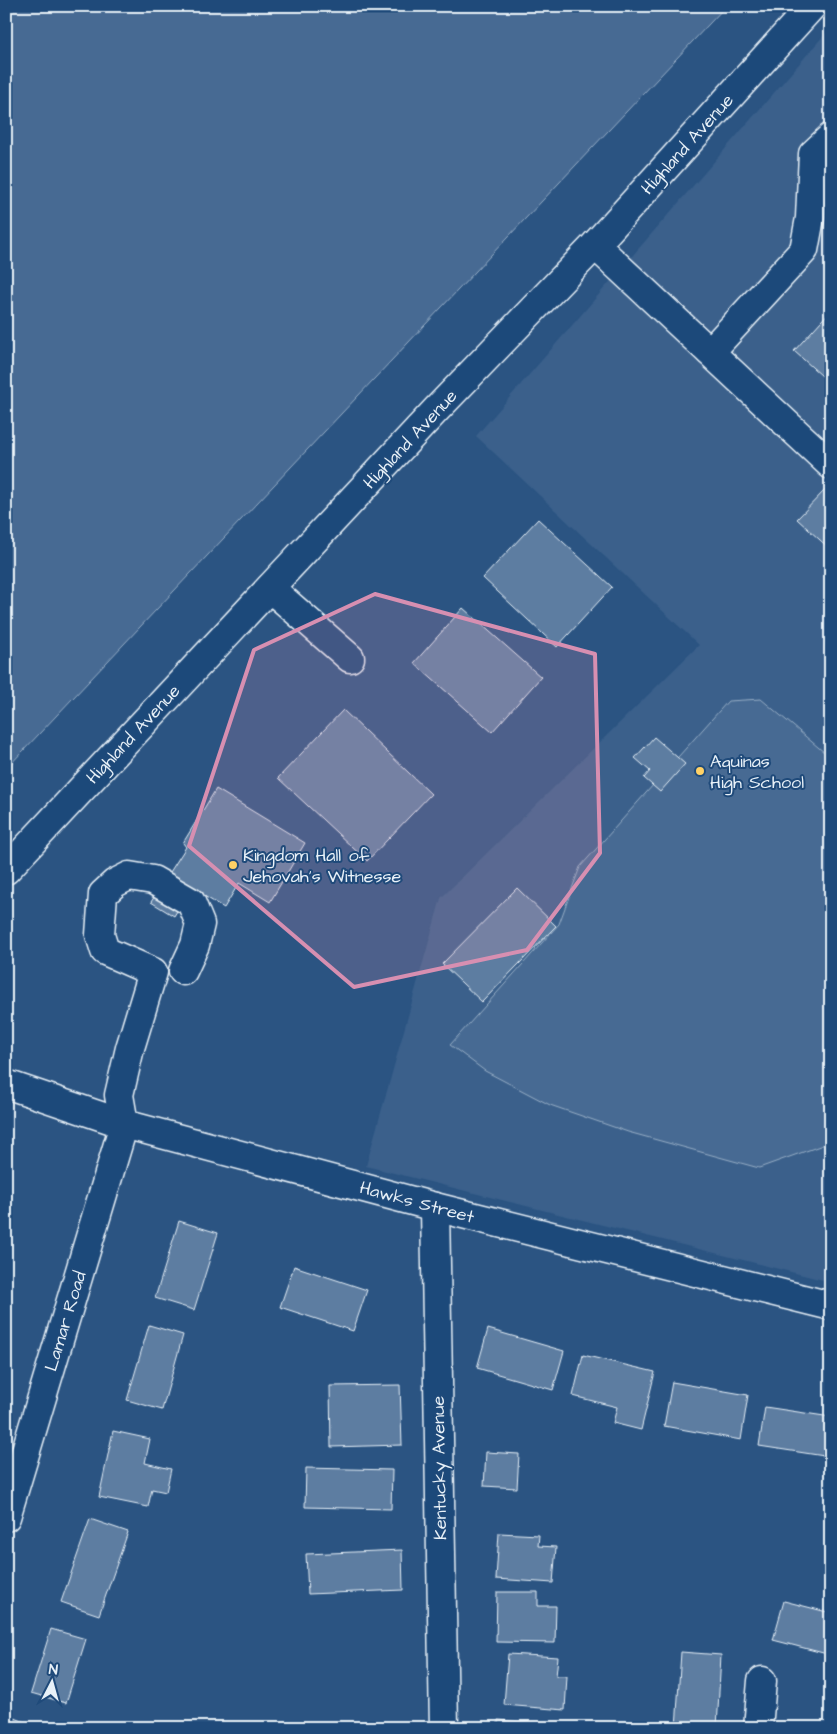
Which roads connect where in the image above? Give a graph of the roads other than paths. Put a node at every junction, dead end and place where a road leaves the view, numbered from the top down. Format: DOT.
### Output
graph roads {
  1 [pos="812,6"];
  2 [pos="831,137"];
  3 [pos="595,245"];
  4 [pos="710,352"];
  5 [pos="831,465"];
  6 [pos="270,588"];
  7 [pos="350,658"];
  8 [pos="6,870"];
  9 [pos="183,971"];
  10 [pos="6,1084"];
  11 [pos="124,1124"];
  12 [pos="435,1207"];
  13 [pos="831,1306"];
  14 [pos="6,1517"];
  15 [pos="762,1681"];
  16 [pos="444,1728"];
  17 [pos="758,1728"];
  1 -- 3 [label="street, Highland Avenue"];
  2 -- 4 [label="street"];
  3 -- 4 [label="street"];
  3 -- 6 [label="street, Highland Avenue"];
  4 -- 5 [label="street"];
  6 -- 7 [label="street"];
  6 -- 8 [label="street, Highland Avenue"];
  9 -- 11 [label="street"];
  10 -- 11 [label="street, Hawks Street"];
  11 -- 12 [label="street, Hawks Street"];
  11 -- 14 [label="street, Lamar Road"];
  12 -- 13 [label="street, Hawks Street"];
  12 -- 16 [label="street, Kentucky Avenue"];
  15 -- 17 [label="street"];
}
